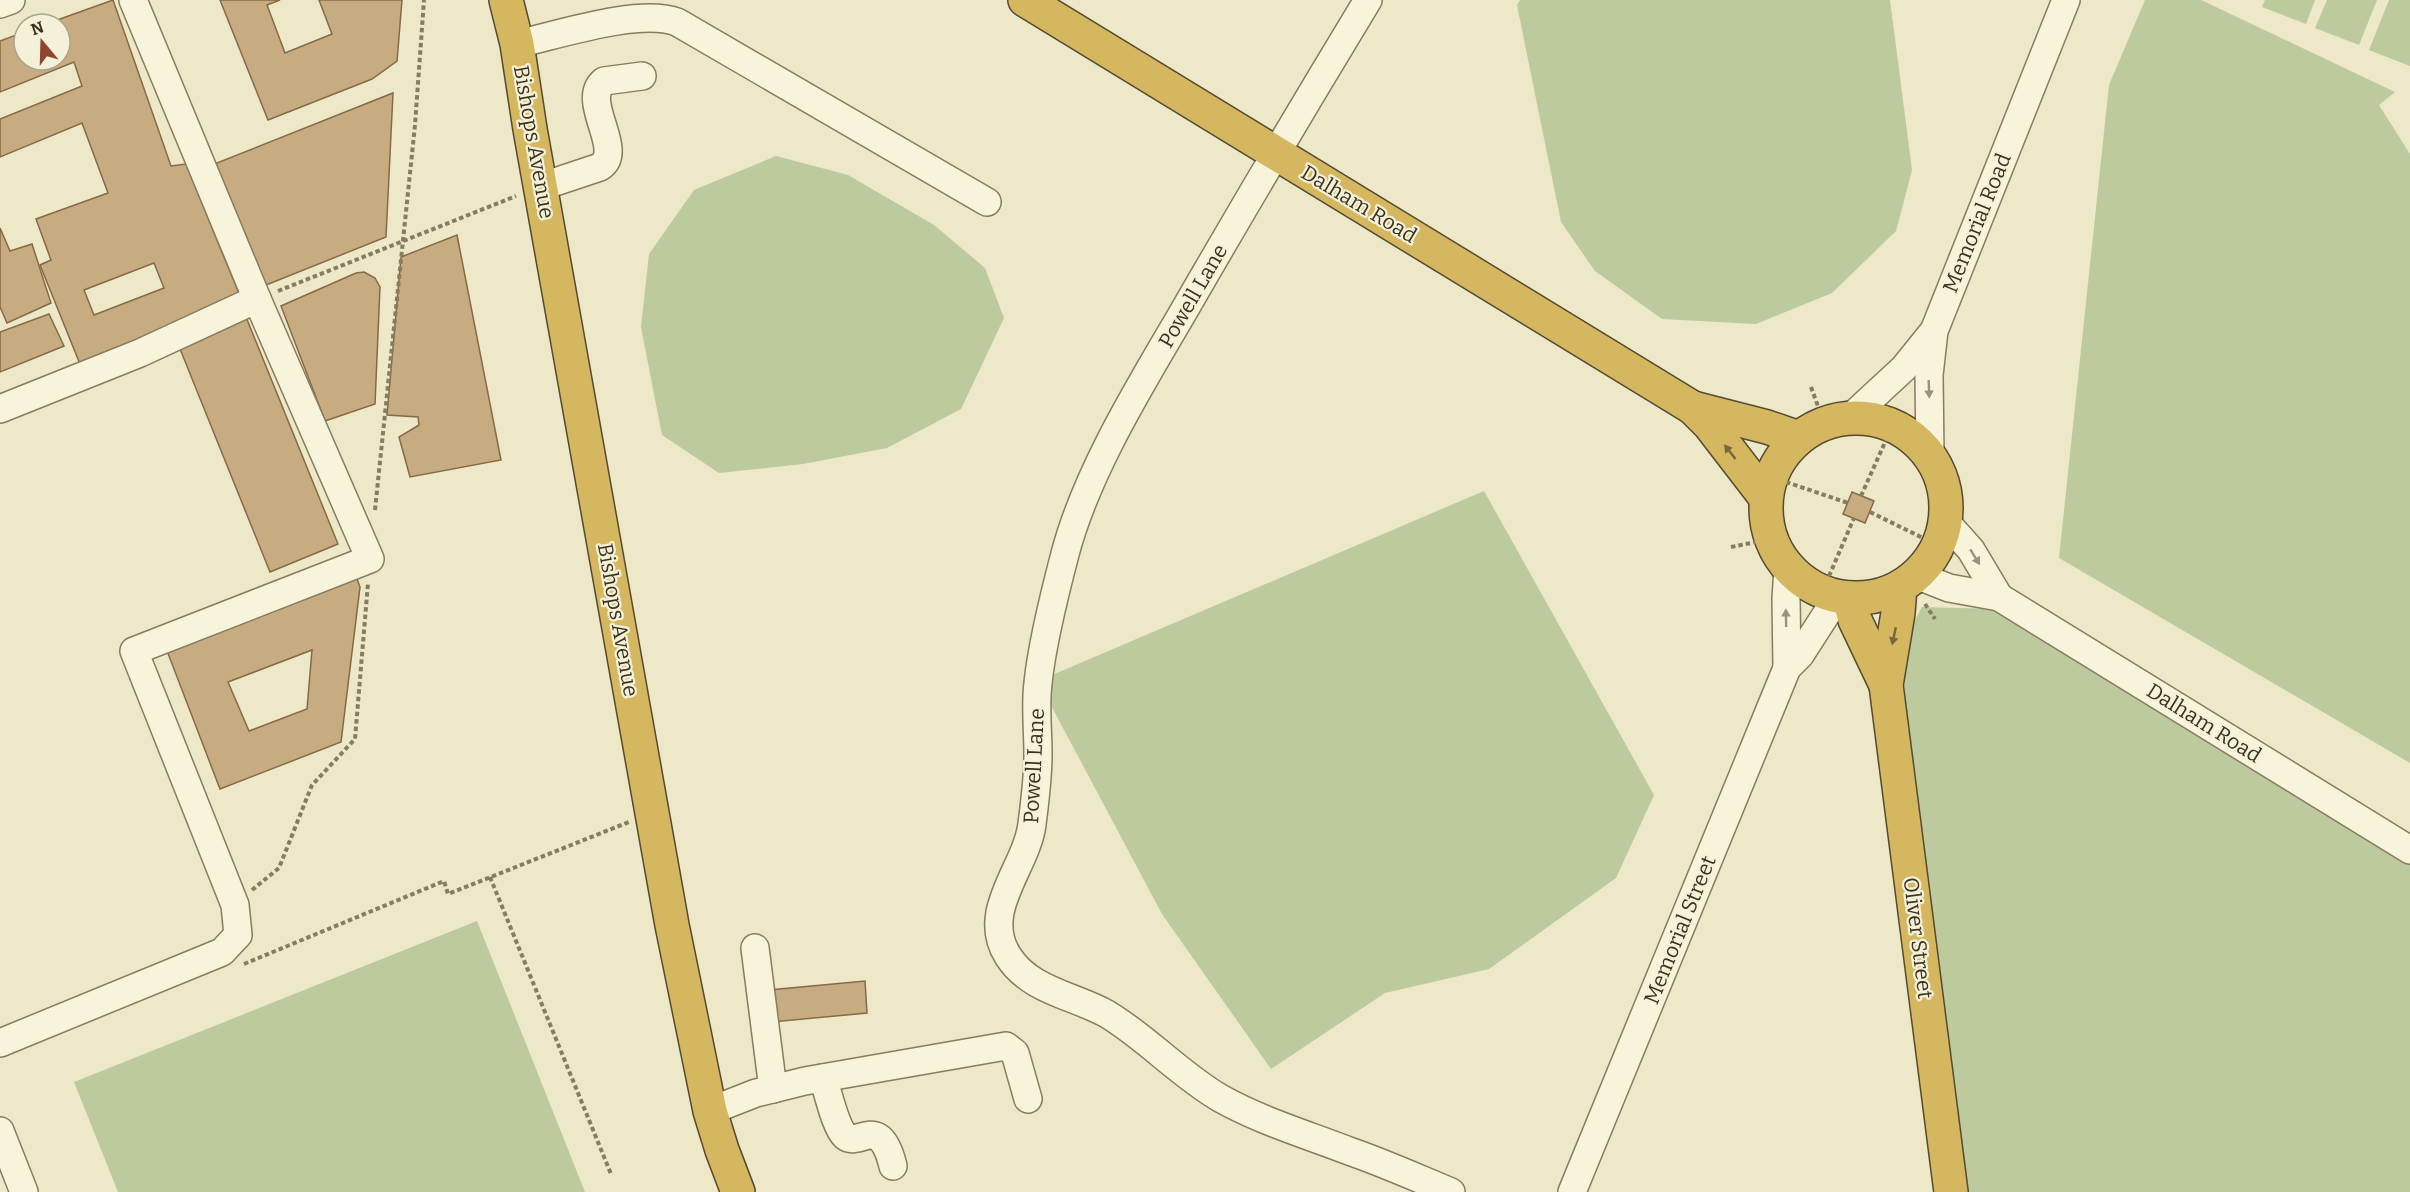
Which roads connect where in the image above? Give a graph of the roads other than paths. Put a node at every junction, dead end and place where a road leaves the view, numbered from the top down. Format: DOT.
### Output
graph roads {
  1 [pos="11,0"];
  2 [pos="133,0"];
  3 [pos="506,0"];
  4 [pos="518,0"];
  5 [pos="1025,0"];
  6 [pos="1368,0"];
  7 [pos="2066,0"];
  8 [pos="0,4"];
  9 [pos="517,44"];
  10 [pos="642,76"];
  11 [pos="1276,153"];
  12 [pos="540,187"];
  13 [pos="987,202"];
  14 [pos="258,299"];
  15 [pos="1934,331"];
  16 [pos="1693,408"];
  17 [pos="0,409"];
  18 [pos="1825,430"];
  19 [pos="1930,455"];
  20 [pos="1776,490"];
  21 [pos="1935,530"];
  22 [pos="1788,568"];
  23 [pos="1908,581"];
  24 [pos="1838,591"];
  25 [pos="1999,597"];
  26 [pos="1787,668"];
  27 [pos="1886,685"];
  28 [pos="2410,850"];
  29 [pos="755,948"];
  30 [pos="0,1043"];
  31 [pos="823,1078"];
  32 [pos="773,1089"];
  33 [pos="1028,1099"];
  34 [pos="710,1111"];
  35 [pos="0,1131"];
  36 [pos="892,1166"];
  37 [pos="24,1192"];
  38 [pos="738,1192"];
  39 [pos="1450,1192"];
  40 [pos="1572,1192"];
  41 [pos="1951,1192"];
  1 -- 8 [label="street"];
  2 -- 14 [label="street"];
  3 -- 9 [label="highway"];
  4 -- 9 [label="highway"];
  5 -- 11 [label="highway, Dalham Road"];
  6 -- 11 [label="street, Powell Lane"];
  7 -- 15 [label="street, Memorial Road"];
  9 -- 12 [label="highway, Bishops Avenue"];
  9 -- 13 [label="street"];
  10 -- 12 [label="street"];
  11 -- 16 [label="highway, Dalham Road"];
  11 -- 39 [label="street, Powell Lane"];
  12 -- 34 [label="highway, Bishops Avenue"];
  14 -- 17 [label="street"];
  14 -- 30 [label="street"];
  15 -- 18 [label="street"];
  15 -- 19 [label="street, Memorial Road, one-way"];
  16 -- 18 [label="highway, Dalham Road"];
  20 -- 16 [label="highway, Dalham Road, one-way"];
  18 -- 19 [label="highway"];
  18 -- 20 [label="highway"];
  19 -- 21 [label="highway"];
  20 -- 22 [label="highway"];
  21 -- 23 [label="highway"];
  21 -- 25 [label="street, Dalham Road, one-way"];
  22 -- 24 [label="highway"];
  26 -- 22 [label="street, Memorial Street, one-way"];
  23 -- 24 [label="highway"];
  23 -- 25 [label="street, Dalham Road"];
  23 -- 27 [label="highway, Oliver Street, one-way"];
  24 -- 26 [label="street, Memorial Street"];
  24 -- 27 [label="highway, Oliver Street"];
  25 -- 28 [label="street, Dalham Road"];
  26 -- 40 [label="street, Memorial Street"];
  27 -- 41 [label="highway, Oliver Street"];
  29 -- 32 [label="street"];
  31 -- 32 [label="street"];
  31 -- 33 [label="street"];
  31 -- 36 [label="street"];
  32 -- 34 [label="street"];
  34 -- 38 [label="highway, Bishops Avenue"];
  35 -- 37 [label="street"];
}
